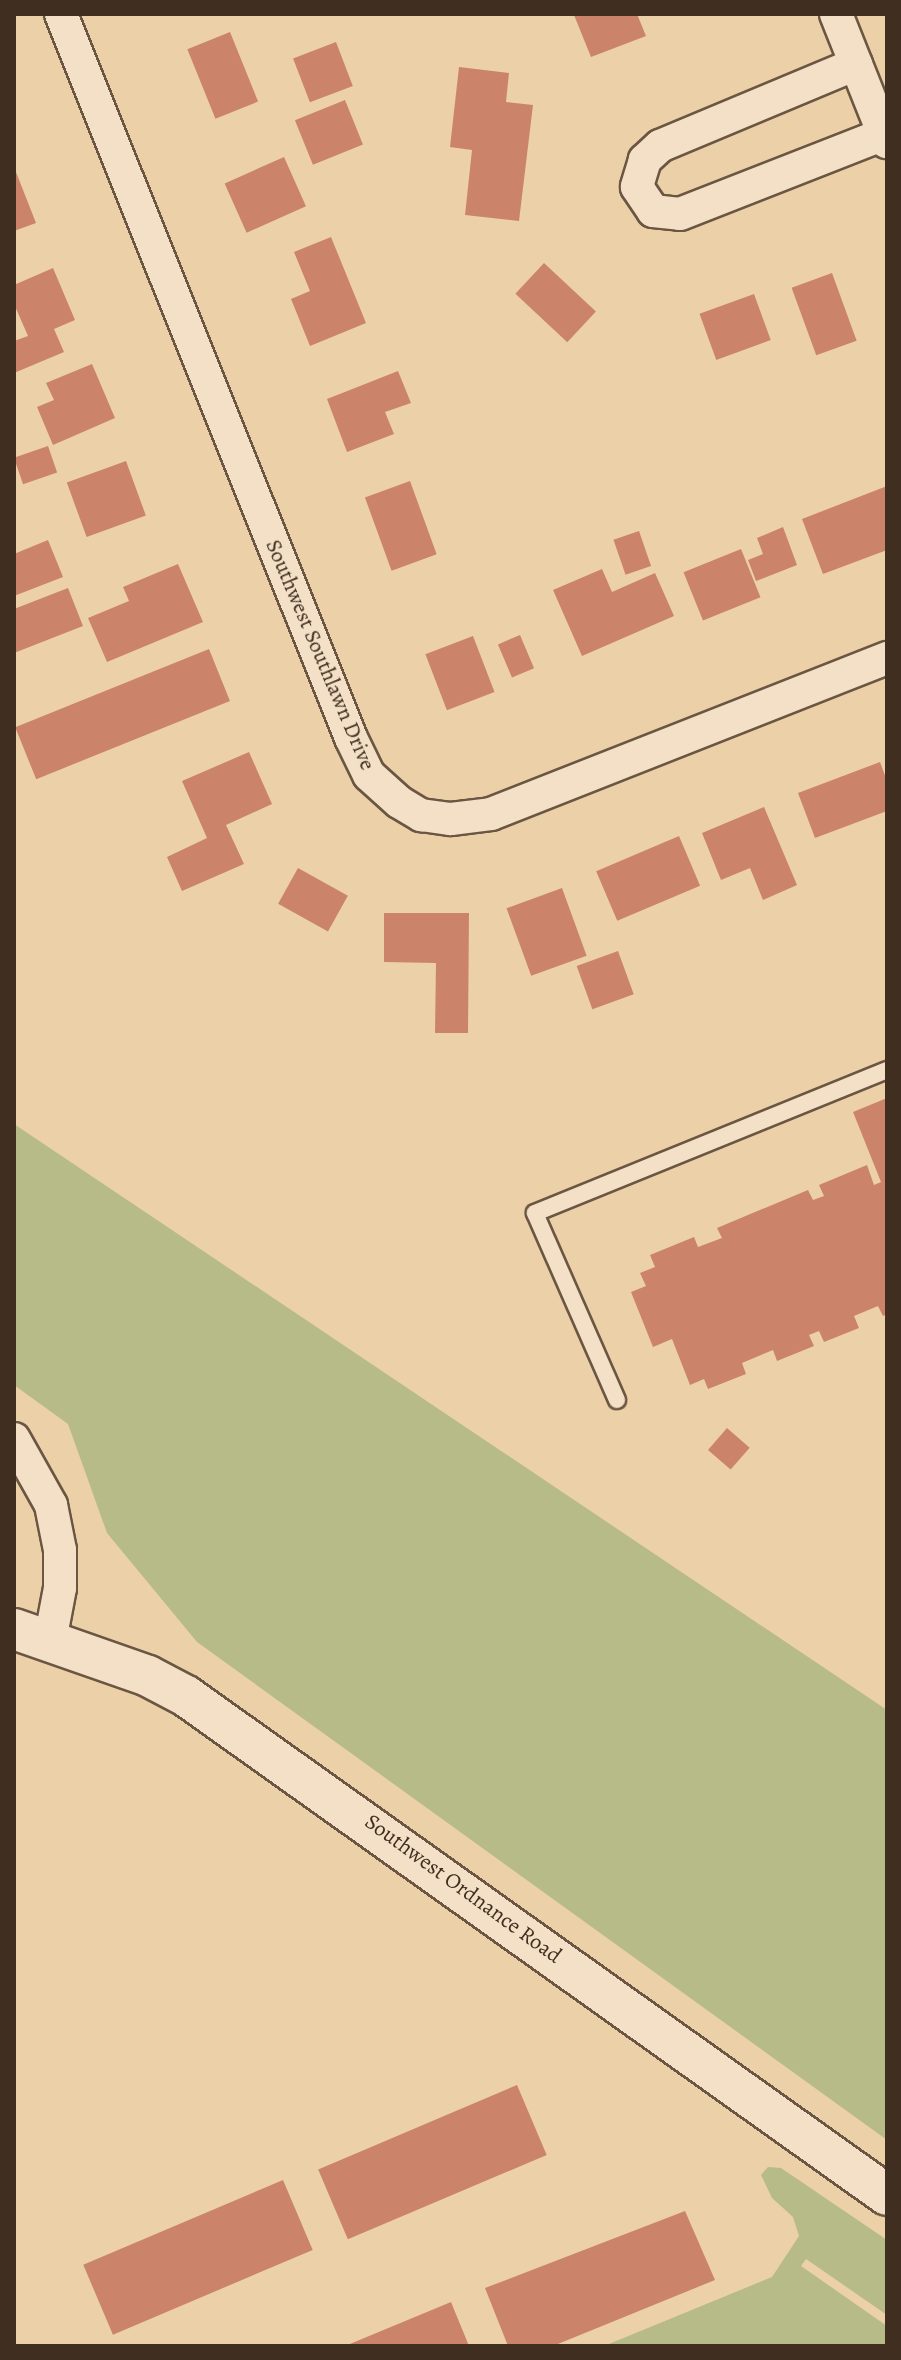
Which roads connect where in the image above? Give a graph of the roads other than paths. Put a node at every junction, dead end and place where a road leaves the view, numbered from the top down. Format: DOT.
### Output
graph roads {
  1 [pos="61,14"];
  2 [pos="836,14"];
  3 [pos="856,64"];
  4 [pos="886,138"];
  5 [pos="887,658"];
  6 [pos="887,1070"];
  7 [pos="617,1400"];
  8 [pos="14,1439"];
  9 [pos="32,1635"];
  10 [pos="887,2195"];
  1 -- 5 [label="street, Southwest Southlawn Drive"];
  2 -- 3 [label="street"];
  3 -- 4 [label="street"];
  3 -- 4 [label="street"];
  6 -- 7 [label="lane"];
  8 -- 9 [label="street"];
  9 -- 10 [label="street, Southwest Ordnance Road"];
}
